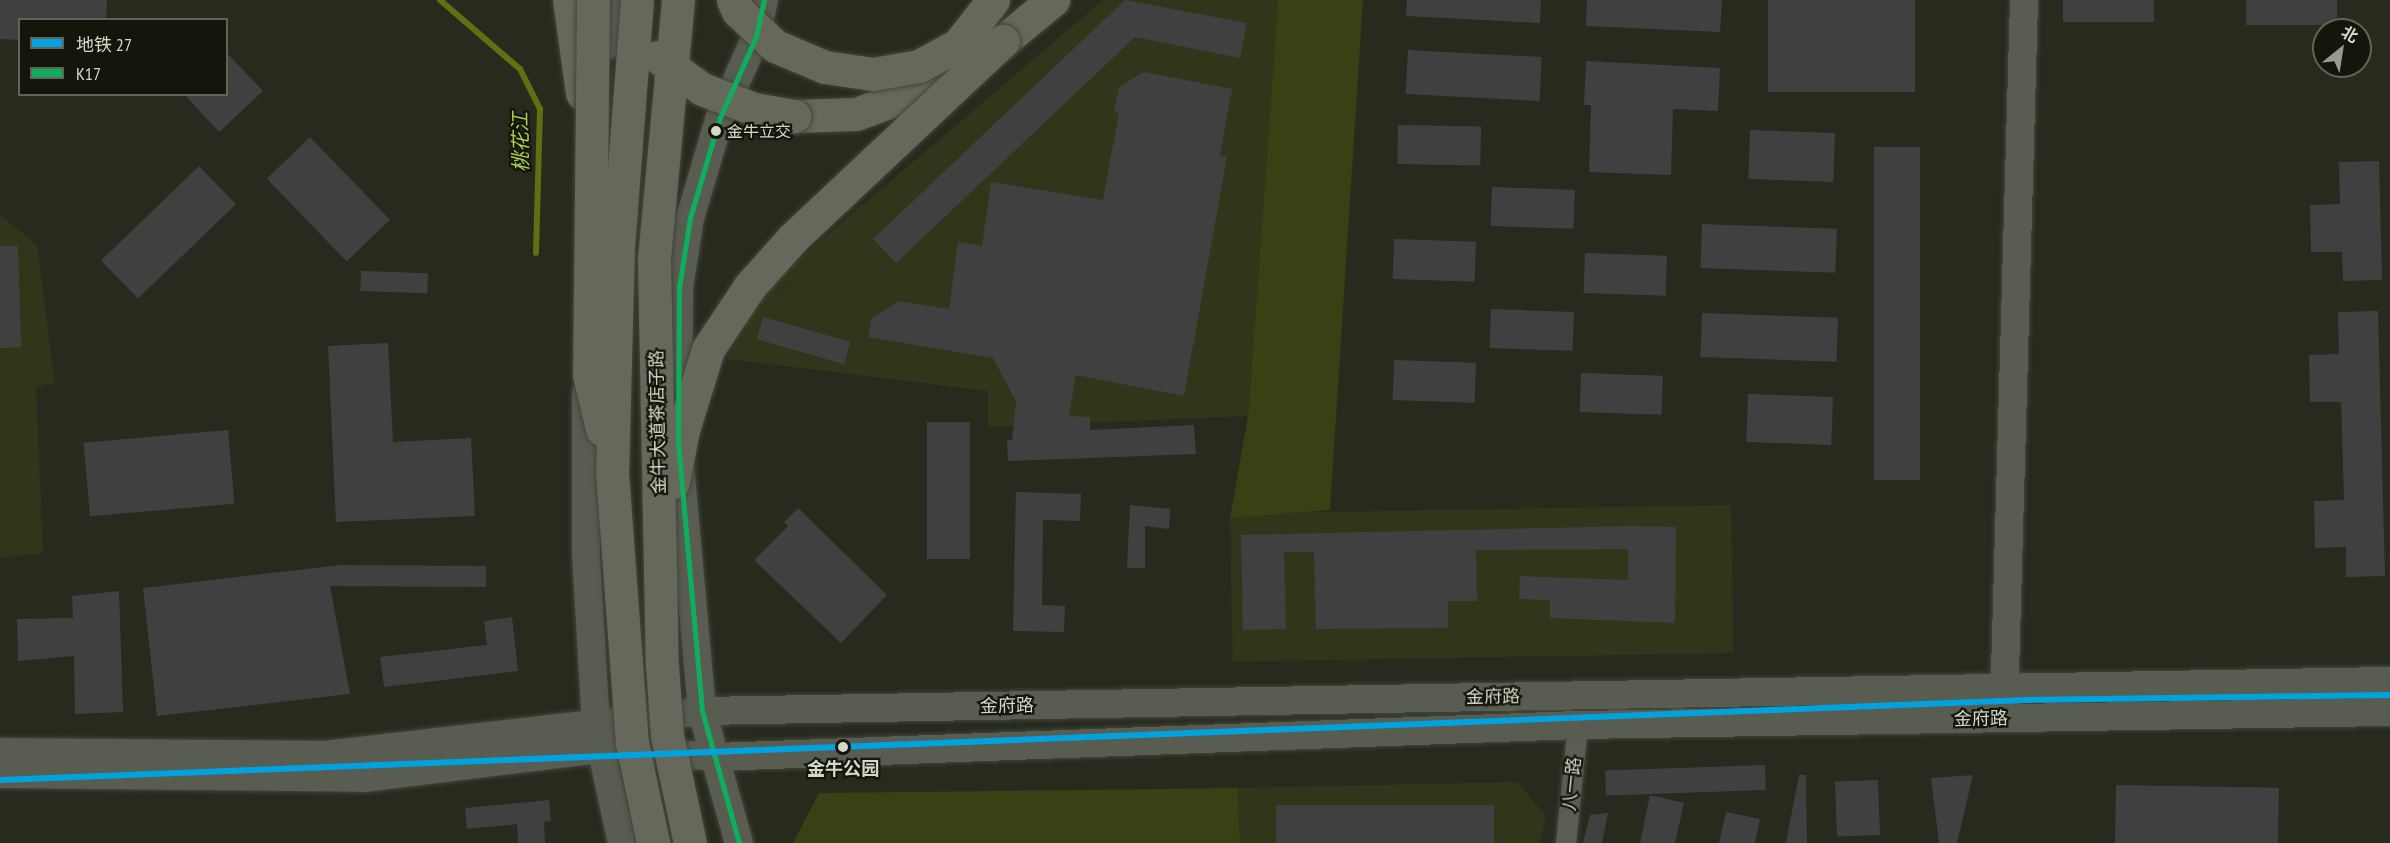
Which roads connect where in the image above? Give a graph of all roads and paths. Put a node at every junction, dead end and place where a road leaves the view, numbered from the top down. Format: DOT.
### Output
graph roads {
  1 [pos="569,0"];
  2 [pos="593,0"];
  3 [pos="611,0"];
  4 [pos="637,0"];
  5 [pos="678,0"];
  6 [pos="734,0"];
  7 [pos="764,0"];
  8 [pos="993,0"];
  9 [pos="1053,0"];
  10 [pos="2024,0"];
  11 [pos="1003,41"];
  12 [pos="592,165"];
  13 [pos="612,472"];
  14 [pos="662,546"];
  15 [pos="2390,681"];
  16 [pos="2004,688"];
  17 [pos="702,711"];
  18 [pos="2390,712"];
  19 [pos="2003,719"];
  20 [pos="1578,725"];
  21 [pos="598,736"];
  22 [pos="0,752"];
  23 [pos="717,757"];
  24 [pos="0,774"];
  25 [pos="607,843"];
  26 [pos="622,843"];
  27 [pos="653,843"];
  28 [pos="690,843"];
  29 [pos="739,843"];
  30 [pos="1566,843"];
  1 -- 12 [label="highway, bridge"];
  2 -- 12 [label="highway, bridge"];
  3 -- 11 [label="highway, bridge"];
  3 -- 21 [label="street"];
  4 -- 13 [label="highway, bridge"];
  5 -- 14 [label="highway, 金牛大道茶店子路, bridge"];
  6 -- 8 [label="highway, bridge"];
  7 -- 17 [label="street"];
  9 -- 11 [label="highway"];
  10 -- 16 [label="street"];
  11 -- 14 [label="highway, bridge"];
  12 -- 13 [label="highway, bridge"];
  13 -- 27 [label="highway, bridge"];
  14 -- 28 [label="highway, 金牛大道茶店子路, bridge"];
  15 -- 16 [label="street, 金府路"];
  16 -- 17 [label="street, 金府路"];
  16 -- 19 [label="street"];
  17 -- 21 [label="street, 金府路"];
  17 -- 23 [label="street"];
  18 -- 19 [label="street, 金府路"];
  19 -- 20 [label="street, 金府路"];
  20 -- 23 [label="street, 金府路"];
  20 -- 30 [label="street, 八一路"];
  21 -- 22 [label="street"];
  21 -- 23 [label="street, 金府路"];
  21 -- 24 [label="street"];
  21 -- 25 [label="street"];
  21 -- 26 [label="street"];
  23 -- 29 [label="street"];
}
